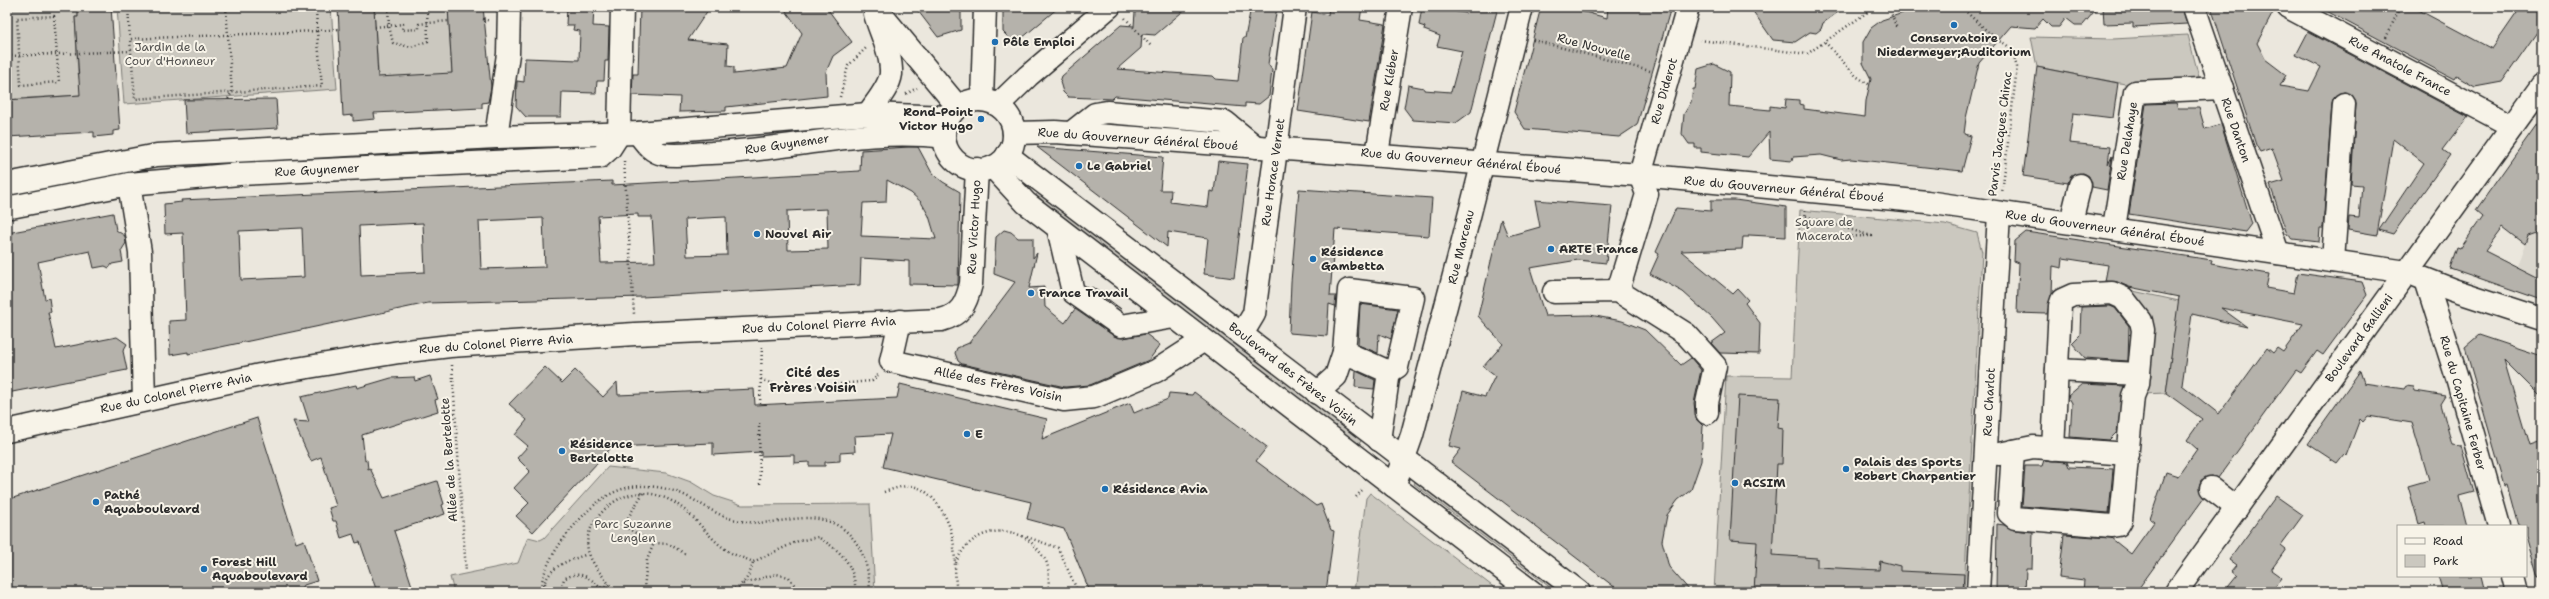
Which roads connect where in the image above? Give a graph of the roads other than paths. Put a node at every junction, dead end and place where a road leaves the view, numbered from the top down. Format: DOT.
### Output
graph roads {
  1 [pos="509,7"];
  2 [pos="622,7"];
  3 [pos="874,7"];
  4 [pos="985,7"];
  5 [pos="1295,7"];
  6 [pos="1401,7"];
  7 [pos="1522,7"];
  8 [pos="1688,7"];
  9 [pos="2194,7"];
  10 [pos="2288,7"];
  11 [pos="1115,10"];
  12 [pos="2542,85"];
  13 [pos="2222,88"];
  14 [pos="990,102"];
  15 [pos="2344,104"];
  16 [pos="868,114"];
  17 [pos="950,120"];
  18 [pos="2512,126"];
  19 [pos="1014,133"];
  20 [pos="628,134"];
  21 [pos="496,137"];
  22 [pos="348,145"];
  23 [pos="1267,148"];
  24 [pos="1377,154"];
  25 [pos="1482,163"];
  26 [pos="992,164"];
  27 [pos="351,168"];
  28 [pos="1640,175"];
  29 [pos="7,184"];
  30 [pos="129,184"];
  31 [pos="2080,185"];
  32 [pos="7,205"];
  33 [pos="1999,213"];
  34 [pos="2071,222"];
  35 [pos="1058,228"];
  36 [pos="2114,228"];
  37 [pos="2278,253"];
  38 [pos="2333,261"];
  39 [pos="2417,276"];
  40 [pos="971,284"];
  41 [pos="1618,291"];
  42 [pos="1554,292"];
  43 [pos="1174,317"];
  44 [pos="2542,319"];
  45 [pos="900,320"];
  46 [pos="1242,334"];
  47 [pos="1204,340"];
  48 [pos="1344,352"];
  49 [pos="2057,370"];
  50 [pos="1389,372"];
  51 [pos="2139,374"];
  52 [pos="1317,393"];
  53 [pos="144,400"];
  54 [pos="1708,413"];
  55 [pos="7,431"];
  56 [pos="1379,440"];
  57 [pos="2053,449"];
  58 [pos="2012,451"];
  59 [pos="1986,453"];
  60 [pos="2128,454"];
  61 [pos="1404,459"];
  62 [pos="1394,486"];
  63 [pos="2211,488"];
  64 [pos="2237,508"];
  65 [pos="2499,525"];
  66 [pos="2513,577"];
  67 [pos="1532,592"];
  68 [pos="1579,592"];
  69 [pos="1978,592"];
  70 [pos="2176,592"];
  71 [pos="2517,592"];
  1 -- 21 [label="street"];
  2 -- 20 [label="street"];
  3 -- 16 [label="street"];
  3 -- 17 [label="street"];
  4 -- 14 [label="street"];
  5 -- 23 [label="street, Rue Horace Vernet"];
  6 -- 24 [label="street, Rue Kléber"];
  7 -- 25 [label="street, Rue Marceau"];
  8 -- 28 [label="street, Rue Diderot"];
  9 -- 13 [label="street, Rue Danton"];
  10 -- 18 [label="street, Rue Anatole France"];
  11 -- 14 [label="street"];
  12 -- 18 [label="street, Boulevard Gallieni"];
  13 -- 36 [label="street, Rue Delahaye"];
  13 -- 37 [label="street, Rue Danton"];
  14 -- 17 [label="street"];
  14 -- 19 [label="street"];
  15 -- 38 [label="street"];
  16 -- 17 [label="street, Rue Guynemer"];
  16 -- 20 [label="street, Rue Guynemer"];
  17 -- 20 [label="street, Rue Guynemer"];
  17 -- 26 [label="street"];
  18 -- 39 [label="street, Boulevard Gallieni"];
  19 -- 23 [label="street, Rue du Gouverneur Général Éboué"];
  19 -- 26 [label="street"];
  20 -- 21 [label="street, Rue Guynemer"];
  20 -- 27 [label="street, Rue Guynemer"];
  21 -- 22 [label="street, Rue Guynemer"];
  22 -- 27 [label="street"];
  22 -- 29 [label="street, Rue Guynemer"];
  23 -- 24 [label="street, Rue du Gouverneur Général Éboué"];
  23 -- 46 [label="street, Rue Horace Vernet"];
  24 -- 25 [label="street, Rue du Gouverneur Général Éboué"];
  25 -- 28 [label="street, Rue du Gouverneur Général Éboué"];
  25 -- 61 [label="street, Rue Marceau"];
  26 -- 35 [label="street"];
  26 -- 40 [label="street, Rue Victor Hugo"];
  26 -- 46 [label="street, Boulevard des Frères Voisin"];
  27 -- 30 [label="street, Rue Guynemer"];
  28 -- 33 [label="street, Rue du Gouverneur Général Éboué"];
  28 -- 41 [label="street"];
  30 -- 32 [label="street, Rue Guynemer"];
  30 -- 53 [label="street"];
  31 -- 34 [label="street"];
  33 -- 34 [label="street, Rue du Gouverneur Général Éboué"];
  33 -- 59 [label="street, Rue Charlot"];
  34 -- 36 [label="street, Rue du Gouverneur Général Éboué"];
  35 -- 43 [label="street"];
  35 -- 43 [label="street"];
  36 -- 37 [label="street, Rue du Gouverneur Général Éboué"];
  37 -- 38 [label="street, Rue du Gouverneur Général Éboué"];
  38 -- 39 [label="street, Rue du Gouverneur Général Éboué"];
  39 -- 44 [label="street, Rue du Gouverneur Général Éboué"];
  39 -- 64 [label="street, Boulevard Gallieni"];
  39 -- 65 [label="street, Rue du Capitaine Ferber"];
  40 -- 45 [label="street, Rue du Colonel Pierre Avia"];
  41 -- 42 [label="street"];
  41 -- 54 [label="street"];
  43 -- 47 [label="street"];
  45 -- 47 [label="street, Allée des Frères Voisin"];
  45 -- 53 [label="street, Rue du Colonel Pierre Avia"];
  46 -- 52 [label="street, Boulevard des Frères Voisin"];
  47 -- 62 [label="street"];
  48 -- 50 [label="street"];
  48 -- 50 [label="street"];
  48 -- 52 [label="street"];
  49 -- 51 [label="street"];
  49 -- 51 [label="street"];
  49 -- 57 [label="street"];
  50 -- 56 [label="street"];
  51 -- 60 [label="street"];
  52 -- 56 [label="street, Boulevard des Frères Voisin"];
  53 -- 55 [label="street, Rue du Colonel Pierre Avia"];
  56 -- 61 [label="street, Boulevard des Frères Voisin"];
  57 -- 58 [label="street"];
  57 -- 60 [label="street"];
  58 -- 59 [label="street"];
  58 -- 60 [label="street"];
  59 -- 69 [label="street, Rue Charlot"];
  61 -- 62 [label="street, Rue Marceau"];
  61 -- 68 [label="street, Boulevard des Frères Voisin"];
  62 -- 67 [label="street"];
  63 -- 64 [label="street"];
  64 -- 70 [label="street, Boulevard Gallieni"];
  66 -- 71 [label="street"];
}
